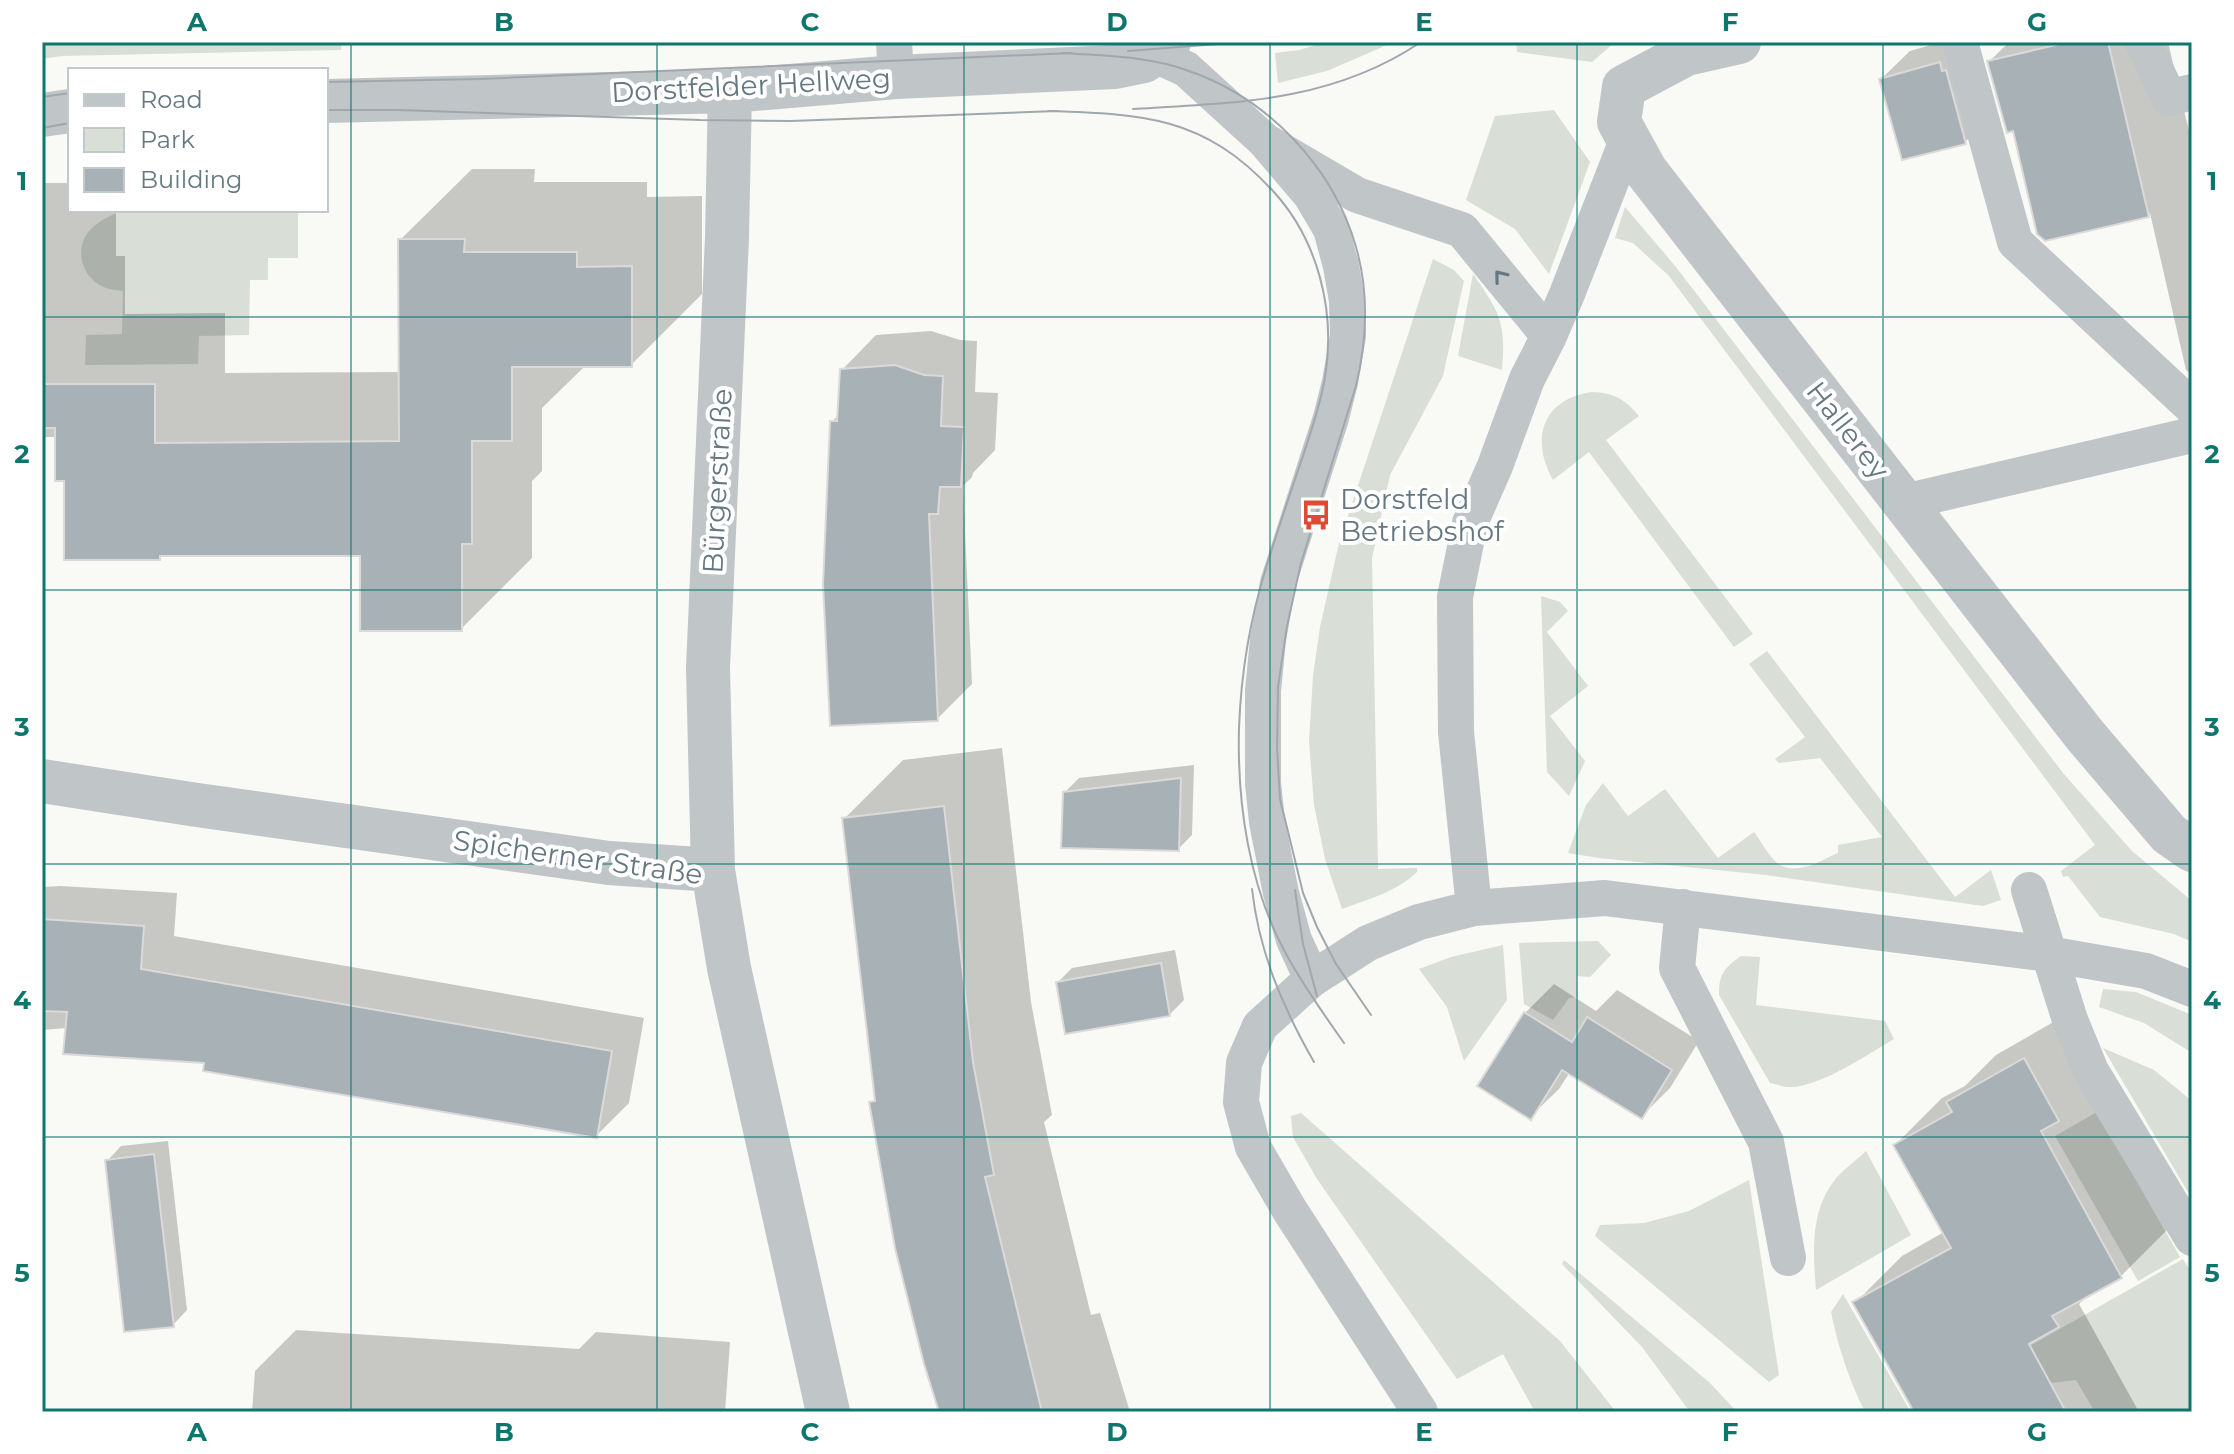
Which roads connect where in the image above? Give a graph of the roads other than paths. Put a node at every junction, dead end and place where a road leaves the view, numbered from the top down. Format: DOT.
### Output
graph roads {
  1 [pos="1739,42"];
  2 [pos="1960,42"];
  3 [pos="2143,42"];
  4 [pos="1161,48"];
  5 [pos="895,60"];
  6 [pos="730,91"];
  7 [pos="2192,92"];
  8 [pos="328,101"];
  9 [pos="68,111"];
  10 [pos="42,115"];
  11 [pos="1628,138"];
  12 [pos="1265,141"];
  13 [pos="1549,336"];
  14 [pos="2192,407"];
  15 [pos="2192,435"];
  16 [pos="1904,502"];
  17 [pos="42,781"];
  18 [pos="2192,850"];
  19 [pos="713,870"];
  20 [pos="2029,890"];
  21 [pos="1683,907"];
  22 [pos="1474,908"];
  23 [pos="2048,954"];
  24 [pos="1312,979"];
  25 [pos="2192,989"];
  26 [pos="2192,1238"];
  27 [pos="1788,1258"];
  28 [pos="828,1412"];
  29 [pos="1420,1412"];
  1 -- 11 [label="street, Hallerey"];
  2 -- 14 [label="lane"];
  3 -- 7 [label="lane"];
  4 -- 5 [label="street, Dorstfelder Hellweg"];
  4 -- 12 [label="lane"];
  5 -- 6 [label="street, Dorstfelder Hellweg"];
  6 -- 8 [label="street, Dorstfelder Hellweg"];
  6 -- 19 [label="street, Bürgerstraße"];
  9 -- 10 [label="street"];
  11 -- 13 [label="lane"];
  11 -- 16 [label="street, Hallerey"];
  13 -- 12 [label="lane, one-way"];
  12 -- 24 [label="lane"];
  13 -- 22 [label="lane"];
  15 -- 16 [label="lane"];
  16 -- 18 [label="street, Hallerey"];
  17 -- 19 [label="street, Spicherner Straße"];
  19 -- 28 [label="street, Spicherner Straße"];
  20 -- 23 [label="lane"];
  21 -- 22 [label="lane"];
  21 -- 23 [label="lane"];
  21 -- 27 [label="lane"];
  22 -- 24 [label="lane"];
  23 -- 25 [label="lane"];
  23 -- 26 [label="lane"];
  24 -- 29 [label="lane"];
}
